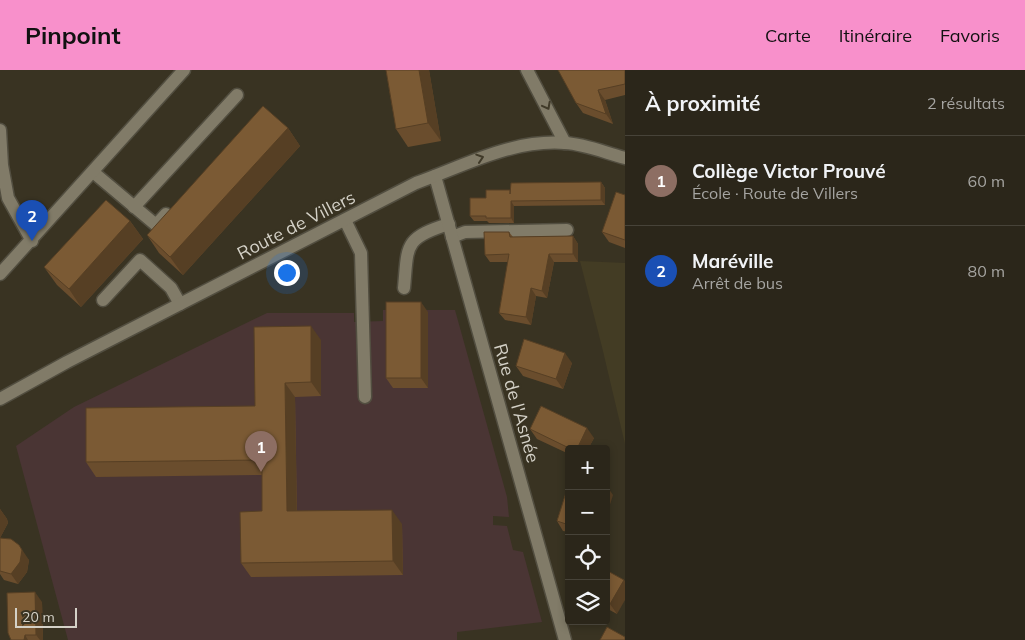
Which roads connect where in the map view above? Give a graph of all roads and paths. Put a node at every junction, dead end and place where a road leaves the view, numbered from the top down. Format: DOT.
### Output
graph roads {
  1 [pos="184,70"];
  2 [pos="527,70"];
  3 [pos="238,95"];
  4 [pos="0,130"];
  5 [pos="566,143"];
  6 [pos="625,158"];
  7 [pos="92,172"];
  8 [pos="435,176"];
  9 [pos="3,193"];
  10 [pos="175,204"];
  11 [pos="134,207"];
  12 [pos="345,220"];
  13 [pos="448,224"];
  14 [pos="567,230"];
  15 [pos="452,237"];
  16 [pos="32,241"];
  17 [pos="0,274"];
  18 [pos="404,288"];
  19 [pos="103,300"];
  20 [pos="180,304"];
  21 [pos="365,396"];
  22 [pos="0,399"];
  23 [pos="565,640"];
  1 -- 7 [label="street"];
  2 -- 5 [label="street, one-way"];
  3 -- 11 [label="street"];
  4 -- 9 [label="street"];
  5 -- 6 [label="street, Route de Villers"];
  8 -- 5 [label="street, Route de Villers, one-way"];
  7 -- 11 [label="street"];
  7 -- 16 [label="street"];
  8 -- 12 [label="street, Route de Villers"];
  8 -- 13 [label="street, Rue de l'Asnée"];
  9 -- 16 [label="street"];
  10 -- 11 [label="street"];
  12 -- 20 [label="street, Route de Villers"];
  12 -- 21 [label="street"];
  13 -- 15 [label="street, Rue de l'Asnée"];
  13 -- 18 [label="street"];
  14 -- 15 [label="street"];
  15 -- 23 [label="street, Rue de l'Asnée"];
  16 -- 17 [label="street"];
  19 -- 20 [label="street"];
  20 -- 22 [label="street, Route de Villers"];
}
